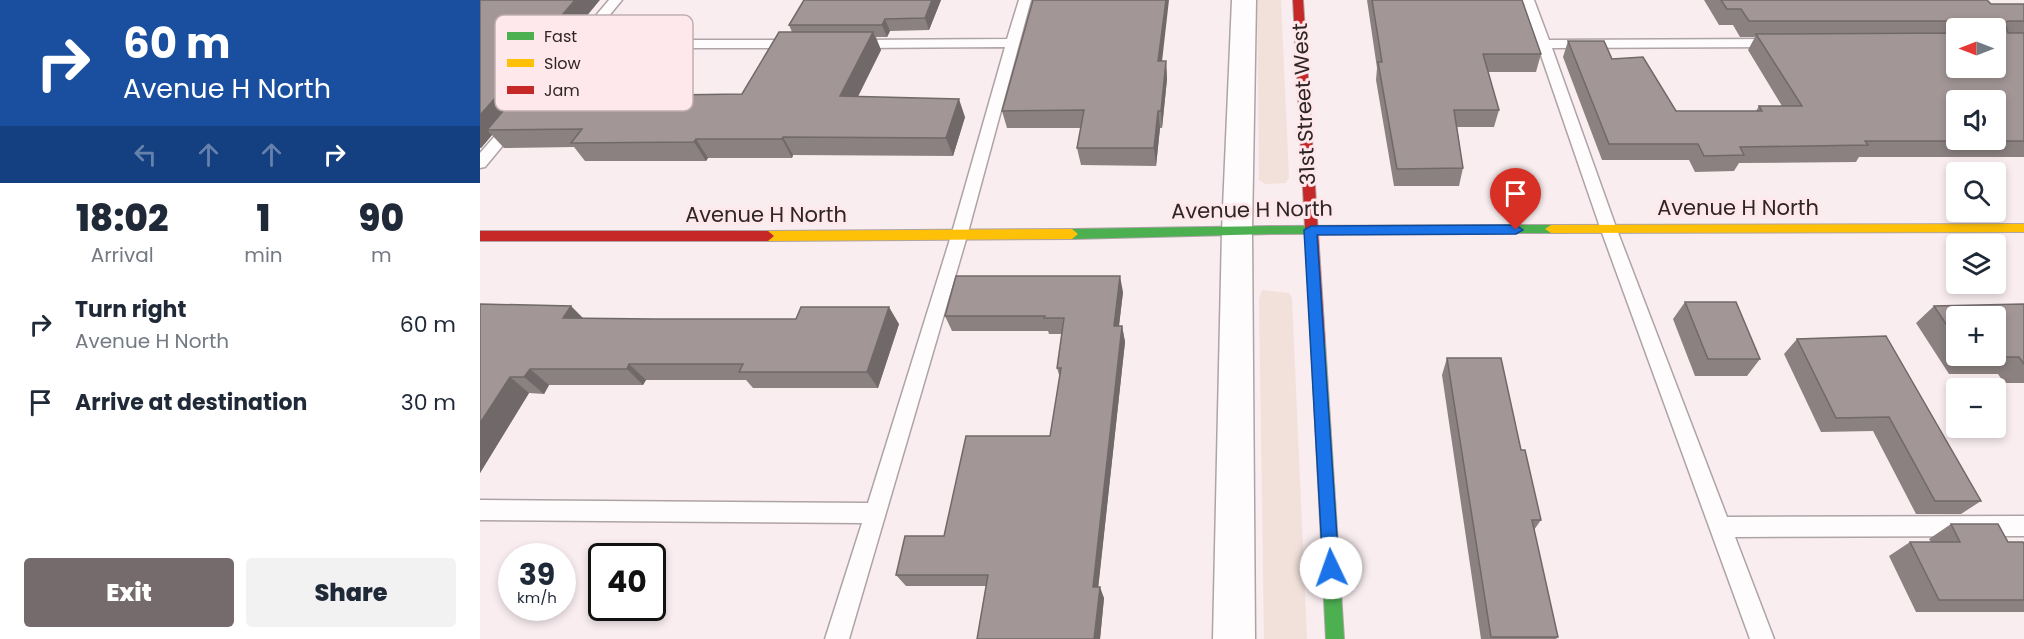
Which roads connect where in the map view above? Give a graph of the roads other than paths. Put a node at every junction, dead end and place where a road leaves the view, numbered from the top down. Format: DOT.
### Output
graph roads {
  1 [pos="616,0"];
  2 [pos="1025,0"];
  3 [pos="1244,0"];
  4 [pos="1298,0"];
  5 [pos="1528,0"];
  6 [pos="603,15"];
  7 [pos="1013,43"];
  8 [pos="1791,43"];
  9 [pos="693,44"];
  10 [pos="814,44"];
  11 [pos="837,44"];
  12 [pos="1545,44"];
  13 [pos="523,111"];
  14 [pos="480,163"];
  15 [pos="2024,228"];
  16 [pos="1311,230"];
  17 [pos="1609,230"];
  18 [pos="1237,231"];
  19 [pos="480,236"];
  20 [pos="959,236"];
  21 [pos="480,510"];
  22 [pos="874,513"];
  23 [pos="2024,526"];
  24 [pos="1721,527"];
  25 [pos="837,639"];
  26 [pos="1234,639"];
  27 [pos="1335,639"];
  28 [pos="1762,639"];
  1 -- 6 [label="lane"];
  2 -- 7 [label="lane"];
  3 -- 18 [label="street"];
  4 -- 16 [label="street, 31st Street West"];
  5 -- 12 [label="lane"];
  7 -- 11 [label="lane"];
  7 -- 20 [label="lane"];
  8 -- 12 [label="lane"];
  9 -- 10 [label="lane"];
  12 -- 17 [label="lane"];
  13 -- 14 [label="lane"];
  15 -- 17 [label="street, Avenue H North"];
  16 -- 17 [label="street, Avenue H North"];
  16 -- 18 [label="street, Avenue H North"];
  16 -- 27 [label="street, 31st Street West"];
  17 -- 24 [label="lane"];
  18 -- 20 [label="street, Avenue H North"];
  18 -- 26 [label="street"];
  19 -- 20 [label="street, Avenue H North"];
  20 -- 22 [label="lane"];
  21 -- 22 [label="lane"];
  22 -- 25 [label="lane"];
  23 -- 24 [label="lane"];
  24 -- 28 [label="lane"];
}
